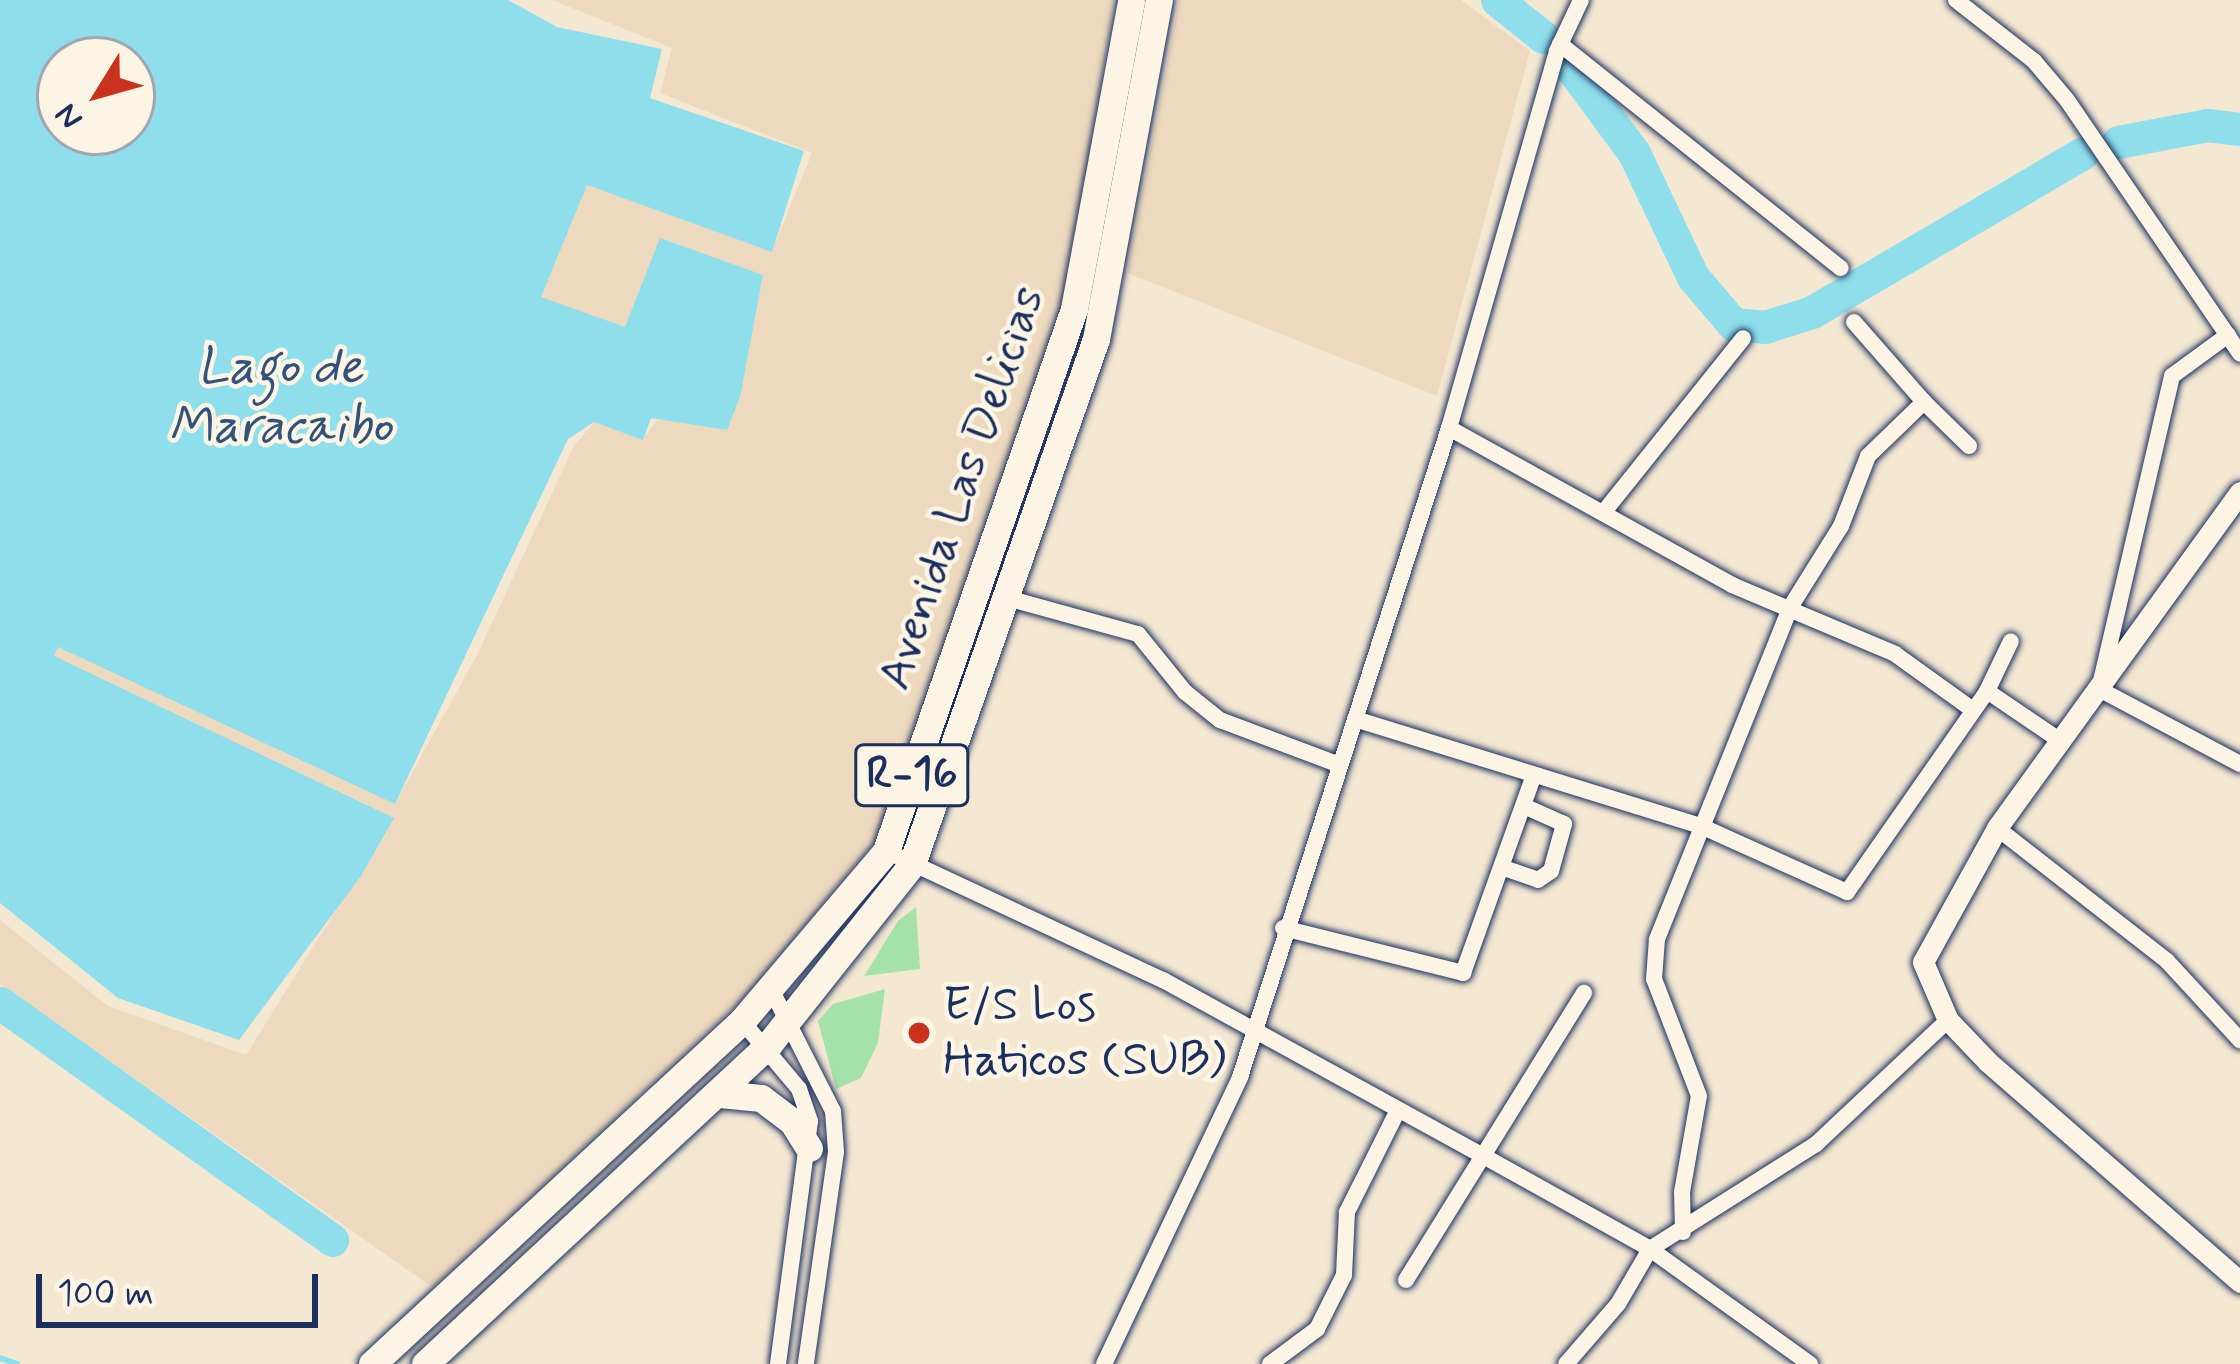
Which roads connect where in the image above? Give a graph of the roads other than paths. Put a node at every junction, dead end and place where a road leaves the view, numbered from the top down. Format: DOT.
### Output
graph roads {
  1 [pos="1131,0"];
  2 [pos="1159,0"];
  3 [pos="1581,0"];
  4 [pos="1962,1"];
  5 [pos="1560,44"];
  6 [pos="1841,268"];
  7 [pos="1854,322"];
  8 [pos="2228,335"];
  9 [pos="1743,338"];
  10 [pos="2240,354"];
  11 [pos="1924,402"];
  12 [pos="1449,428"];
  13 [pos="1969,446"];
  14 [pos="2240,492"];
  15 [pos="1603,513"];
  16 [pos="2232,516"];
  17 [pos="1007,598"];
  18 [pos="1791,606"];
  19 [pos="967,616"];
  20 [pos="997,628"];
  21 [pos="2011,640"];
  22 [pos="2099,689"];
  23 [pos="1987,691"];
  24 [pos="1972,710"];
  25 [pos="1355,719"];
  26 [pos="2062,742"];
  27 [pos="2240,764"];
  28 [pos="1340,765"];
  29 [pos="1533,778"];
  30 [pos="1524,806"];
  31 [pos="1703,827"];
  32 [pos="1997,828"];
  33 [pos="886,851"];
  34 [pos="912,864"];
  35 [pos="1504,868"];
  36 [pos="1283,928"];
  37 [pos="770,987"];
  38 [pos="1584,993"];
  39 [pos="792,1019"];
  40 [pos="1948,1020"];
  41 [pos="742,1021"];
  42 [pos="1250,1028"];
  43 [pos="2240,1040"];
  44 [pos="769,1044"];
  45 [pos="720,1094"];
  46 [pos="1397,1112"];
  47 [pos="809,1148"];
  48 [pos="1485,1156"];
  49 [pos="1683,1232"];
  50 [pos="1650,1249"];
  51 [pos="1406,1280"];
  52 [pos="2240,1282"];
  53 [pos="372,1364"];
  54 [pos="425,1364"];
  55 [pos="778,1364"];
  56 [pos="806,1364"];
  57 [pos="1104,1364"];
  58 [pos="1270,1364"];
  59 [pos="1566,1364"];
  60 [pos="1810,1364"];
  1 -- 19 [label="main road, Avenida Las Delicias / R-16"];
  2 -- 17 [label="main road, Avenida Las Delicias / R-16"];
  3 -- 5 [label="street"];
  4 -- 8 [label="street"];
  5 -- 6 [label="street"];
  5 -- 12 [label="street"];
  7 -- 11 [label="street"];
  8 -- 10 [label="street"];
  8 -- 22 [label="street"];
  9 -- 15 [label="street"];
  11 -- 13 [label="street"];
  11 -- 18 [label="street"];
  12 -- 15 [label="street"];
  12 -- 25 [label="street"];
  14 -- 16 [label="street"];
  15 -- 18 [label="street"];
  16 -- 22 [label="street"];
  17 -- 20 [label="main road, Avenida Las Delicias / R-16"];
  17 -- 28 [label="street"];
  18 -- 24 [label="street"];
  18 -- 31 [label="street"];
  19 -- 20 [label="main road"];
  19 -- 33 [label="main road, Avenida Las Delicias / R-16"];
  20 -- 34 [label="main road, Avenida Las Delicias / R-16"];
  21 -- 23 [label="street"];
  22 -- 26 [label="street"];
  22 -- 27 [label="street"];
  23 -- 24 [label="street"];
  23 -- 26 [label="street"];
  24 -- 31 [label="street"];
  25 -- 28 [label="street"];
  25 -- 29 [label="street"];
  26 -- 32 [label="street"];
  28 -- 36 [label="street"];
  29 -- 30 [label="street"];
  29 -- 31 [label="street"];
  30 -- 35 [label="street"];
  30 -- 35 [label="street"];
  31 -- 49 [label="street"];
  32 -- 40 [label="street"];
  32 -- 43 [label="street"];
  33 -- 34 [label="street"];
  33 -- 37 [label="main road, Avenida Las Delicias / R-16"];
  34 -- 39 [label="main road, Avenida Las Delicias / R-16"];
  34 -- 42 [label="street"];
  35 -- 36 [label="street"];
  36 -- 42 [label="street"];
  37 -- 39 [label="street"];
  37 -- 41 [label="main road, Avenida Las Delicias / R-16"];
  38 -- 48 [label="street"];
  39 -- 44 [label="main road, Avenida Las Delicias / R-16"];
  39 -- 56 [label="street"];
  40 -- 49 [label="street"];
  40 -- 52 [label="street"];
  41 -- 44 [label="street"];
  41 -- 53 [label="main road, Avenida Las Delicias / R-16"];
  42 -- 46 [label="street"];
  42 -- 57 [label="street"];
  44 -- 45 [label="main road, Avenida Las Delicias / R-16"];
  44 -- 47 [label="street"];
  45 -- 47 [label="main road"];
  45 -- 54 [label="main road, Avenida Las Delicias / R-16"];
  46 -- 48 [label="street"];
  46 -- 58 [label="street"];
  47 -- 55 [label="street"];
  48 -- 50 [label="street"];
  48 -- 51 [label="street"];
  49 -- 50 [label="street"];
  50 -- 59 [label="street"];
  50 -- 60 [label="street"];
}
